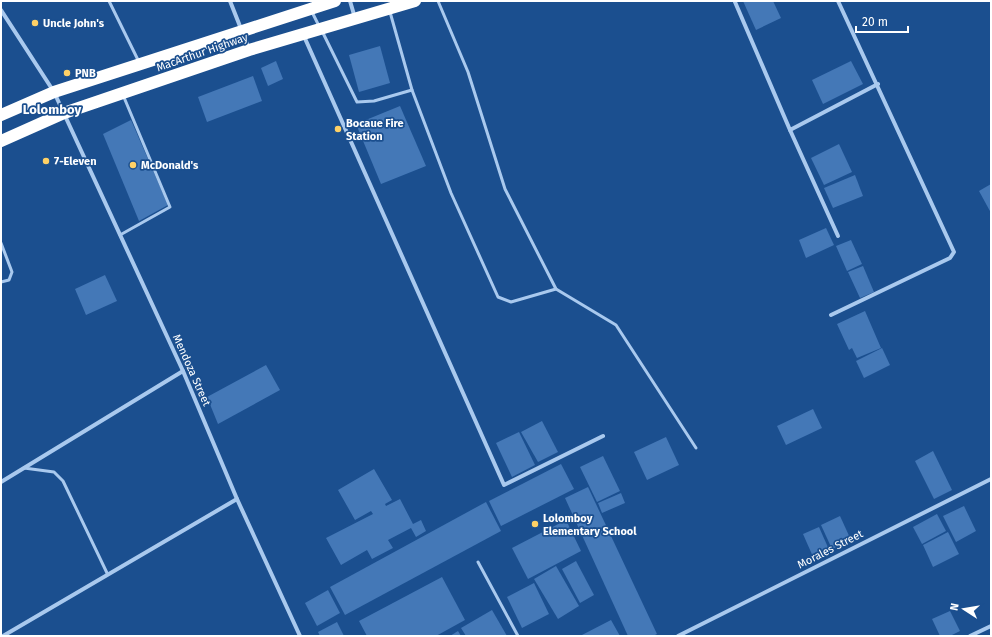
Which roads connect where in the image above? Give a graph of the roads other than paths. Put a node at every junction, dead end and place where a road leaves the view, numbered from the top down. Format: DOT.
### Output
graph roads {
  1 [pos="109,1"];
  2 [pos="230,1"];
  3 [pos="335,1"];
  4 [pos="350,1"];
  5 [pos="415,1"];
  6 [pos="438,1"];
  7 [pos="838,1"];
  8 [pos="735,2"];
  9 [pos="388,7"];
  10 [pos="311,8"];
  11 [pos="1,10"];
  12 [pos="356,19"];
  13 [pos="321,29"];
  14 [pos="241,30"];
  15 [pos="303,34"];
  16 [pos="249,50"];
  17 [pos="140,63"];
  18 [pos="878,84"];
  19 [pos="412,90"];
  20 [pos="54,92"];
  21 [pos="122,94"];
  22 [pos="64,113"];
  23 [pos="1,115"];
  24 [pos="790,130"];
  25 [pos="1,141"];
  26 [pos="120,235"];
  27 [pos="838,236"];
  28 [pos="1,243"];
  29 [pos="1,282"];
  30 [pos="556,289"];
  31 [pos="831,315"];
  32 [pos="183,371"];
  33 [pos="603,436"];
  34 [pos="696,448"];
  35 [pos="24,468"];
  36 [pos="991,479"];
  37 [pos="1,482"];
  38 [pos="237,499"];
  39 [pos="478,562"];
  40 [pos="107,574"];
  41 [pos="991,626"];
  42 [pos="3,636"];
  43 [pos="300,636"];
  44 [pos="518,636"];
  45 [pos="678,636"];
  46 [pos="970,636"];
  1 -- 17 [label="lane"];
  2 -- 14 [label="street"];
  3 -- 10 [label="highway, MacArthur Highway"];
  4 -- 12 [label="street"];
  5 -- 9 [label="highway, MacArthur Highway"];
  6 -- 30 [label="lane"];
  7 -- 18 [label="street"];
  8 -- 24 [label="street"];
  9 -- 12 [label="highway, MacArthur Highway"];
  9 -- 19 [label="lane"];
  10 -- 13 [label="lane"];
  10 -- 14 [label="highway, MacArthur Highway"];
  11 -- 20 [label="street, Mendoza Street"];
  12 -- 13 [label="highway, MacArthur Highway"];
  13 -- 15 [label="highway, MacArthur Highway"];
  13 -- 19 [label="lane"];
  14 -- 16 [label="street"];
  14 -- 17 [label="highway, MacArthur Highway"];
  15 -- 16 [label="highway, MacArthur Highway"];
  15 -- 33 [label="street"];
  16 -- 21 [label="highway, MacArthur Highway"];
  17 -- 20 [label="highway, MacArthur Highway"];
  18 -- 24 [label="street"];
  18 -- 31 [label="street"];
  19 -- 30 [label="lane"];
  20 -- 22 [label="street, Mendoza Street"];
  20 -- 23 [label="highway, MacArthur Highway"];
  21 -- 22 [label="highway, MacArthur Highway"];
  21 -- 26 [label="lane"];
  22 -- 25 [label="highway, MacArthur Highway"];
  22 -- 26 [label="street, Mendoza Street"];
  24 -- 27 [label="street"];
  26 -- 32 [label="street, Mendoza Street"];
  28 -- 29 [label="lane"];
  30 -- 34 [label="lane"];
  32 -- 35 [label="street"];
  32 -- 38 [label="street, Mendoza Street"];
  35 -- 37 [label="street"];
  35 -- 40 [label="lane"];
  36 -- 45 [label="street, Morales Street"];
  38 -- 40 [label="street"];
  38 -- 43 [label="street, Mendoza Street"];
  39 -- 44 [label="lane"];
  40 -- 42 [label="street"];
  41 -- 46 [label="street"];
}
